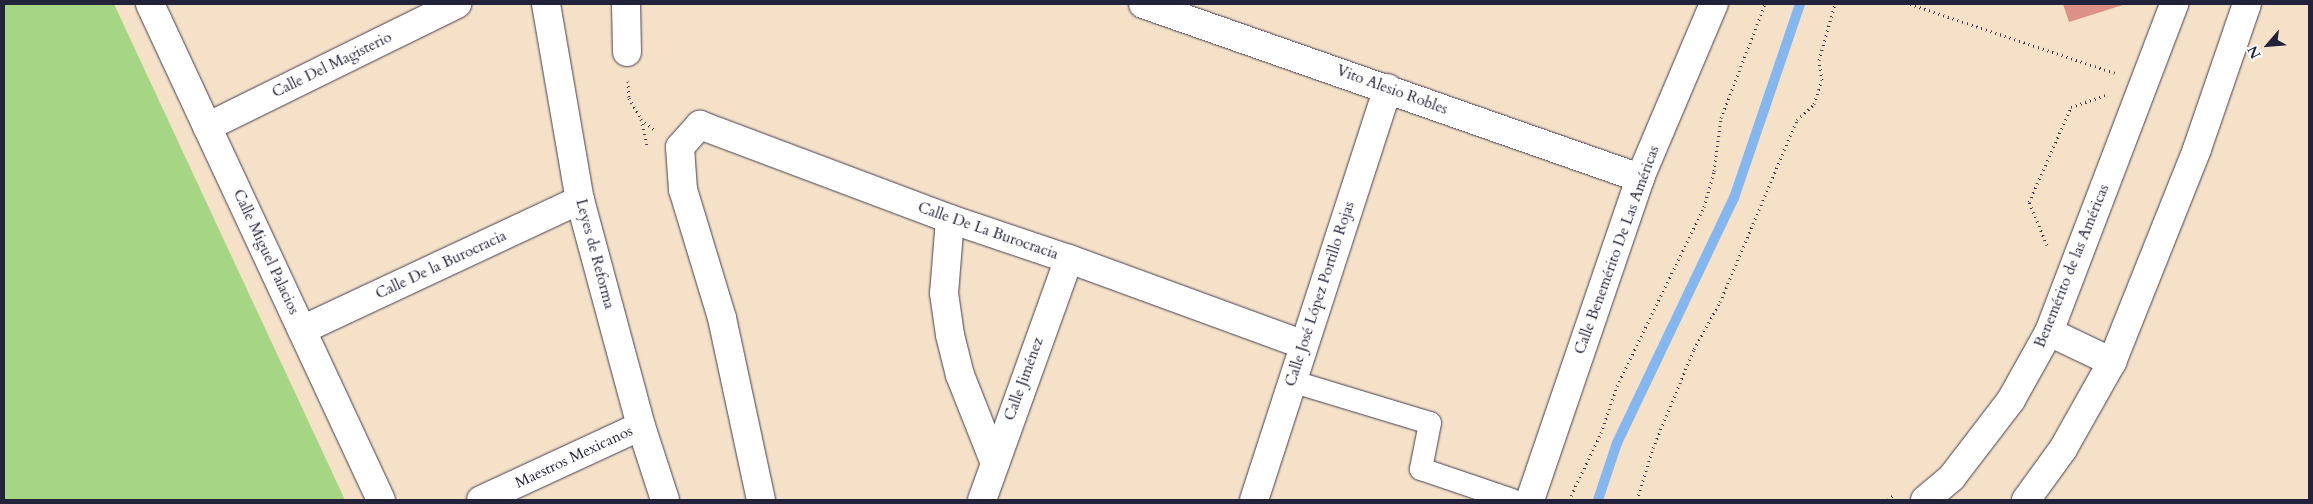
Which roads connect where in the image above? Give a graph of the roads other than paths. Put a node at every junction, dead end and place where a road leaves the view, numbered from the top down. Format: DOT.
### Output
graph roads {
  1 [pos="150,4"];
  2 [pos="456,4"];
  3 [pos="546,4"];
  4 [pos="626,4"];
  5 [pos="1143,4"];
  6 [pos="1714,4"];
  7 [pos="2174,4"];
  8 [pos="2247,4"];
  9 [pos="627,52"];
  10 [pos="1388,88"];
  11 [pos="207,127"];
  12 [pos="1640,178"];
  13 [pos="580,200"];
  14 [pos="950,219"];
  15 [pos="1069,259"];
  16 [pos="302,330"];
  17 [pos="2049,332"];
  18 [pos="1304,345"];
  19 [pos="2112,362"];
  20 [pos="1291,381"];
  21 [pos="641,426"];
  22 [pos="994,461"];
  23 [pos="1913,494"];
  24 [pos="381,500"];
  25 [pos="481,500"];
  26 [pos="665,500"];
  27 [pos="761,500"];
  28 [pos="982,500"];
  29 [pos="1254,500"];
  30 [pos="1512,500"];
  31 [pos="1530,500"];
  32 [pos="2026,500"];
  1 -- 11 [label="street, Calle Miguel Palacios"];
  2 -- 11 [label="street, Calle Del Magisterio"];
  3 -- 13 [label="street, Leyes de Reforma"];
  4 -- 9 [label="street"];
  5 -- 10 [label="street, Vito Alesio Robles"];
  6 -- 12 [label="street, Calle Benemérito De Las Américas"];
  7 -- 17 [label="street, Benemérito de las Américas"];
  8 -- 19 [label="street"];
  10 -- 12 [label="street, Vito Alesio Robles"];
  10 -- 18 [label="street, Calle José López Portillo Rojas"];
  11 -- 16 [label="street, Calle Miguel Palacios"];
  12 -- 31 [label="street, Calle Benemérito De Las Américas"];
  13 -- 16 [label="street, Calle De la Burocracia"];
  13 -- 21 [label="street, Leyes de Reforma"];
  14 -- 15 [label="street, Calle De La Burocracia"];
  14 -- 22 [label="street"];
  14 -- 27 [label="street, Calle De La Burocracia"];
  15 -- 18 [label="street, Calle De La Burocracia"];
  15 -- 22 [label="street, Calle Jiménez"];
  16 -- 24 [label="street, Calle Miguel Palacios"];
  17 -- 19 [label="street"];
  17 -- 23 [label="street, Benemérito de las Américas"];
  18 -- 20 [label="street, Calle José López Portillo Rojas"];
  19 -- 32 [label="street"];
  20 -- 29 [label="street, Calle José López Portillo Rojas"];
  20 -- 30 [label="street"];
  21 -- 25 [label="street, Maestros Mexicanos"];
  21 -- 26 [label="street, Leyes de Reforma"];
  22 -- 28 [label="street, Calle Jiménez"];
}
